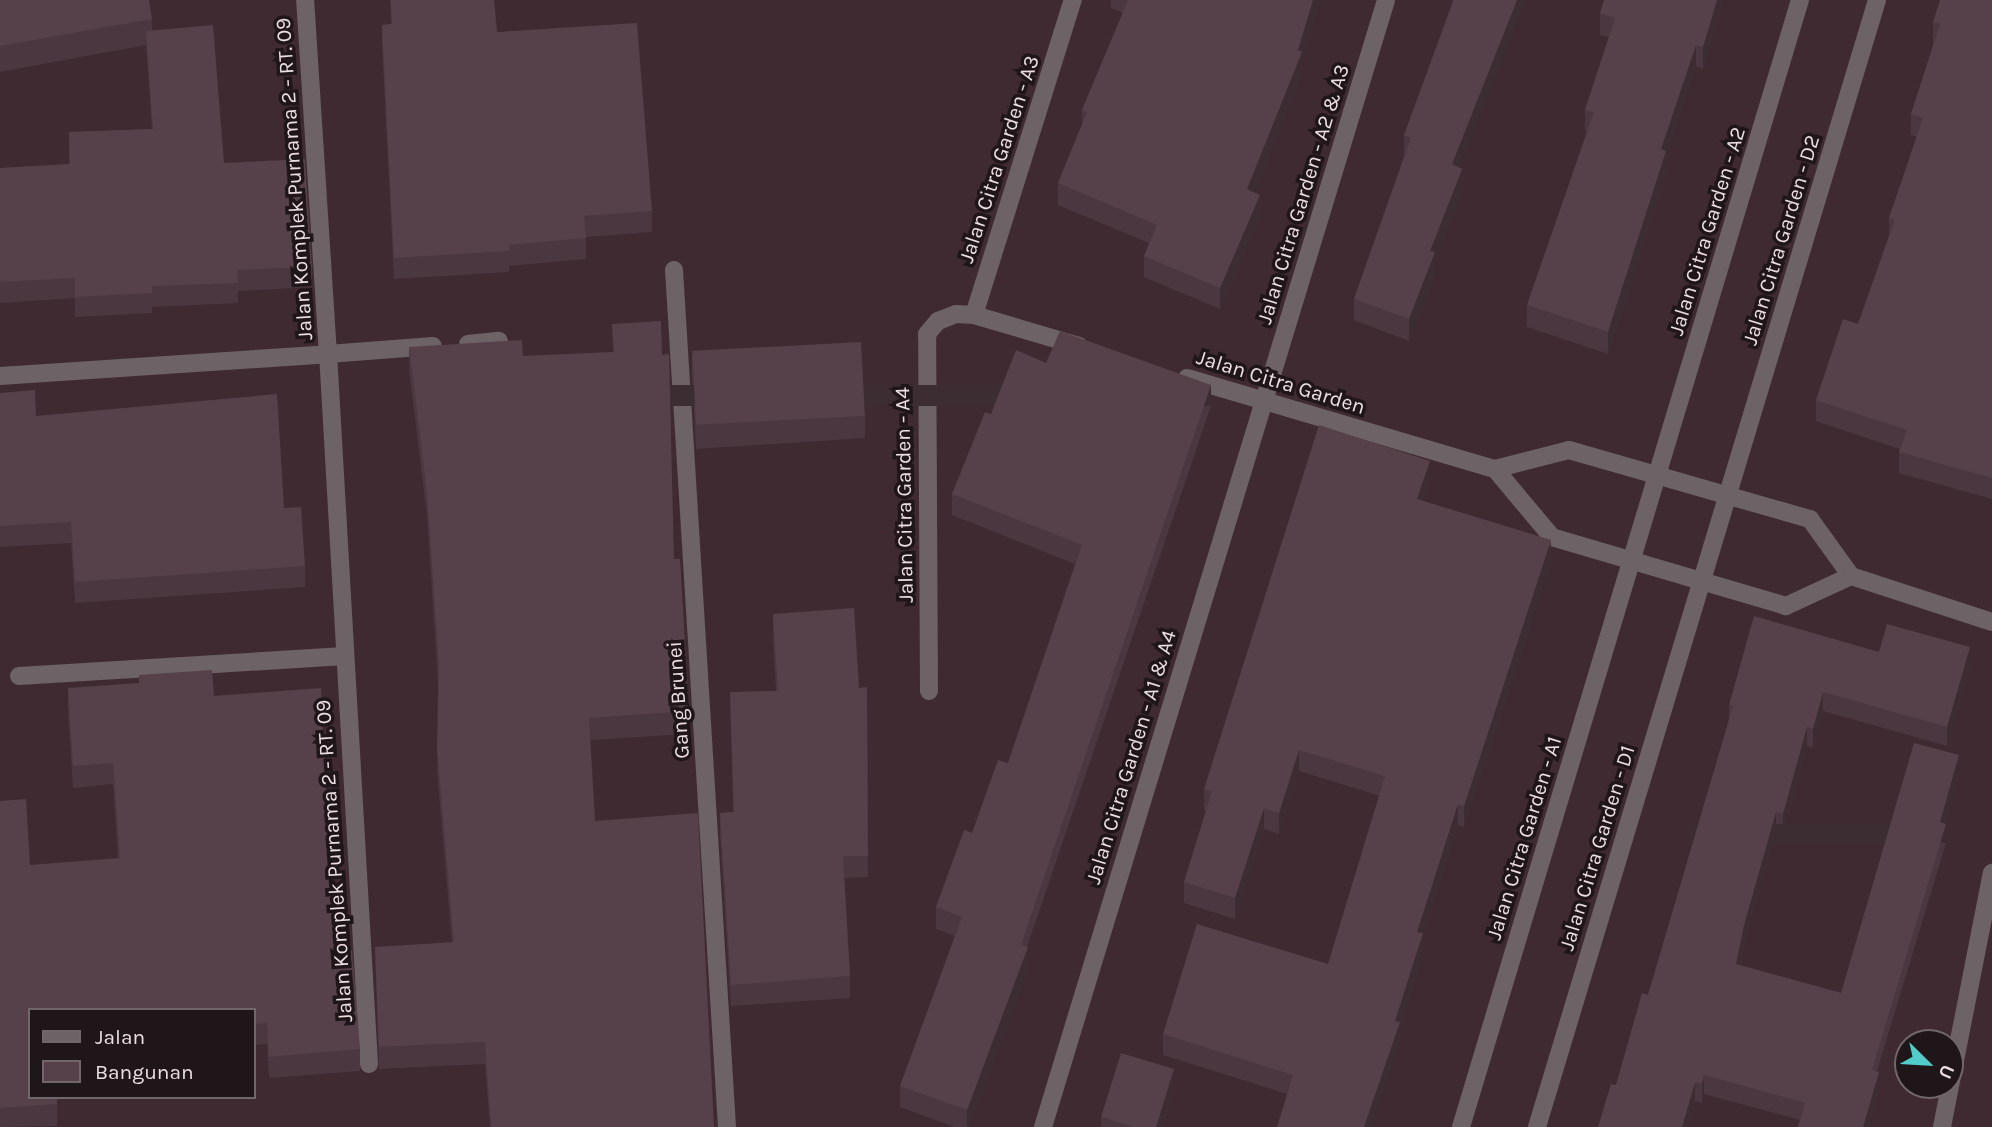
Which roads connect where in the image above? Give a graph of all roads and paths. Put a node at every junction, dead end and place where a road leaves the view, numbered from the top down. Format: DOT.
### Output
graph roads {
  1 [pos="305,0"];
  2 [pos="1073,0"];
  3 [pos="1386,0"];
  4 [pos="1800,0"];
  5 [pos="1877,0"];
  6 [pos="674,270"];
  7 [pos="974,314"];
  8 [pos="499,341"];
  9 [pos="1092,350"];
  10 [pos="328,354"];
  11 [pos="1171,373"];
  12 [pos="0,376"];
  13 [pos="1264,400"];
  14 [pos="1495,469"];
  15 [pos="1658,475"];
  16 [pos="1728,494"];
  17 [pos="1631,563"];
  18 [pos="1852,576"];
  19 [pos="1701,583"];
  20 [pos="1992,622"];
  21 [pos="344,656"];
  22 [pos="19,676"];
  23 [pos="929,691"];
  24 [pos="1992,873"];
  25 [pos="369,1064"];
  26 [pos="727,1127"];
  27 [pos="1043,1127"];
  28 [pos="1461,1127"];
  29 [pos="1537,1127"];
  30 [pos="1942,1127"];
  1 -- 10 [label="street, Jalan Komplek Purnama 2 - RT. 09"];
  2 -- 7 [label="street, Jalan Citra Garden - A3"];
  3 -- 13 [label="street, Jalan Citra Garden - A2 & A3"];
  4 -- 15 [label="street, Jalan Citra Garden - A2"];
  5 -- 16 [label="street, Jalan Citra Garden - D2"];
  6 -- 26 [label="street, Gang Brunei"];
  7 -- 9 [label="street"];
  7 -- 23 [label="street, Jalan Citra Garden - A4"];
  8 -- 10 [label="street, Jalan Komplek Purnama 2 - RT. 09"];
  10 -- 12 [label="street, Jalan Komplek Purnama 2 - RT. 09"];
  10 -- 21 [label="street, Jalan Komplek Purnama 2 - RT. 09"];
  11 -- 13 [label="street, Jalan Citra Garden"];
  13 -- 14 [label="street, Jalan Citra Garden"];
  13 -- 27 [label="street, Jalan Citra Garden - A1 & A4"];
  14 -- 15 [label="street"];
  14 -- 17 [label="street"];
  15 -- 16 [label="street"];
  15 -- 17 [label="street, Jalan Citra Garden - A2"];
  16 -- 18 [label="street"];
  16 -- 19 [label="street, Jalan Citra Garden - D2"];
  17 -- 19 [label="street"];
  17 -- 28 [label="street, Jalan Citra Garden - A1"];
  18 -- 19 [label="street"];
  18 -- 20 [label="street"];
  19 -- 29 [label="street, Jalan Citra Garden - D1"];
  21 -- 22 [label="street"];
  21 -- 25 [label="street, Jalan Komplek Purnama 2 - RT. 09"];
  24 -- 30 [label="street"];
}
